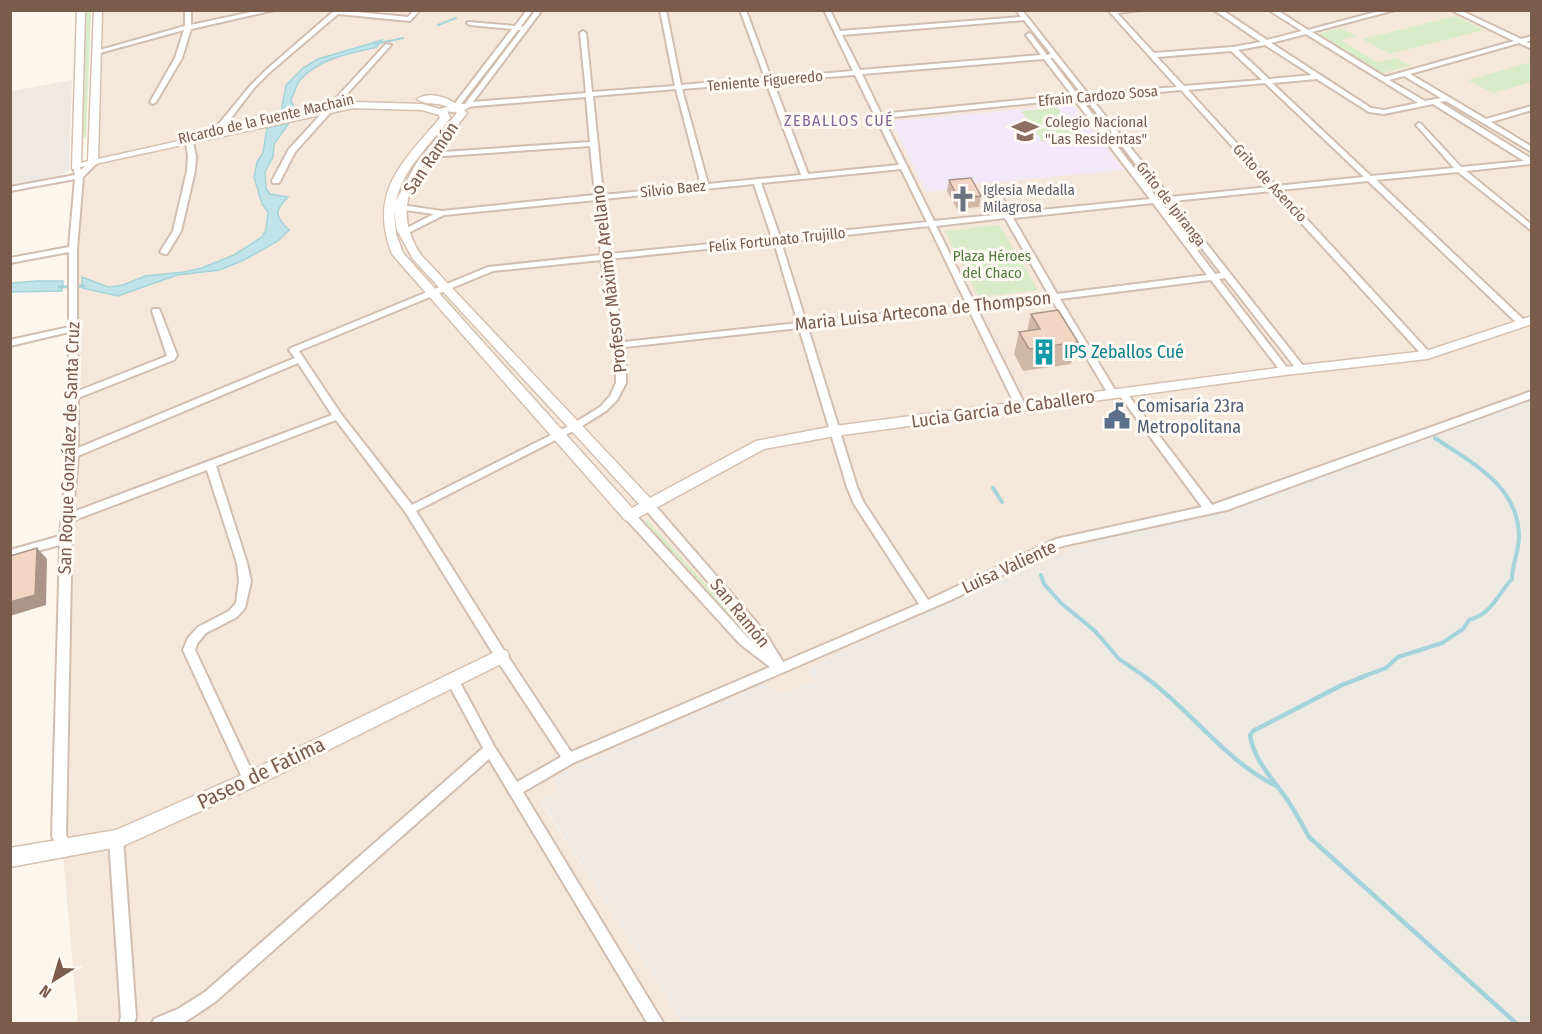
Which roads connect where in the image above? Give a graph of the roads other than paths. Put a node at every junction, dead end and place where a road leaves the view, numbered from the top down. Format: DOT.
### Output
graph roads {
  1 [pos="81,10"];
  2 [pos="98,10"];
  3 [pos="188,10"];
  4 [pos="417,10"];
  5 [pos="530,10"];
  6 [pos="539,10"];
  7 [pos="663,10"];
  8 [pos="743,10"];
  9 [pos="827,10"];
  10 [pos="1010,10"];
  11 [pos="1019,10"];
  12 [pos="1138,10"];
  13 [pos="1217,10"];
  14 [pos="1272,10"];
  15 [pos="1392,10"];
  16 [pos="1454,10"];
  17 [pos="272,11"];
  18 [pos="338,11"];
  19 [pos="1112,11"];
  20 [pos="1025,18"];
  21 [pos="1016,19"];
  22 [pos="470,23"];
  23 [pos="190,27"];
  24 [pos="517,27"];
  25 [pos="526,28"];
  26 [pos="1307,32"];
  27 [pos="583,33"];
  28 [pos="838,33"];
  29 [pos="1532,38"];
  30 [pos="1520,42"];
  31 [pos="1264,43"];
  32 [pos="388,45"];
  33 [pos="1532,47"];
  34 [pos="1233,49"];
  35 [pos="96,52"];
  36 [pos="1154,55"];
  37 [pos="1050,56"];
  38 [pos="857,73"];
  39 [pos="1404,73"];
  40 [pos="1317,77"];
  41 [pos="1384,79"];
  42 [pos="769,81"];
  43 [pos="1269,83"];
  44 [pos="1182,88"];
  45 [pos="679,89"];
  46 [pos="589,96"];
  47 [pos="1086,96"];
  48 [pos="1076,97"];
  49 [pos="1446,99"];
  50 [pos="153,102"];
  51 [pos="1435,102"];
  52 [pos="1424,104"];
  53 [pos="462,105"];
  54 [pos="331,106"];
  55 [pos="1532,108"];
  56 [pos="441,114"];
  57 [pos="880,116"];
  58 [pos="1484,122"];
  59 [pos="1419,124"];
  60 [pos="218,133"];
  61 [pos="188,140"];
  62 [pos="94,142"];
  63 [pos="594,144"];
  64 [pos="128,150"];
  65 [pos="1532,150"];
  66 [pos="429,155"];
  67 [pos="93,161"];
  68 [pos="1531,162"];
  69 [pos="904,167"];
  70 [pos="77,168"];
  71 [pos="1460,170"];
  72 [pos="805,177"];
  73 [pos="1369,178"];
  74 [pos="276,181"];
  75 [pos="758,182"];
  76 [pos="705,186"];
  77 [pos="994,188"];
  78 [pos="10,189"];
  79 [pos="1276,189"];
  80 [pos="599,197"];
  81 [pos="1167,199"];
  82 [pos="1155,200"];
  83 [pos="401,207"];
  84 [pos="442,213"];
  85 [pos="1008,216"];
  86 [pos="930,222"];
  87 [pos="1532,229"];
  88 [pos="403,232"];
  89 [pos="777,240"];
  90 [pos="73,249"];
  91 [pos="164,252"];
  92 [pos="605,258"];
  93 [pos="10,261"];
  94 [pos="1227,275"];
  95 [pos="1213,276"];
  96 [pos="438,290"];
  97 [pos="1057,296"];
  98 [pos="972,307"];
  99 [pos="156,311"];
  100 [pos="1527,322"];
  101 [pos="802,324"];
  102 [pos="75,328"];
  103 [pos="10,344"];
  104 [pos="620,345"];
  105 [pos="297,355"];
  106 [pos="1427,355"];
  107 [pos="1301,369"];
  108 [pos="1285,371"];
  109 [pos="1118,394"];
  110 [pos="1532,394"];
  111 [pos="74,396"];
  112 [pos="1021,407"];
  113 [pos="338,416"];
  114 [pos="574,427"];
  115 [pos="835,431"];
  116 [pos="558,436"];
  117 [pos="73,454"];
  118 [pos="210,464"];
  119 [pos="649,506"];
  120 [pos="410,510"];
  121 [pos="1210,510"];
  122 [pos="630,516"];
  123 [pos="66,519"];
  124 [pos="65,539"];
  125 [pos="10,554"];
  126 [pos="925,604"];
  127 [pos="501,656"];
  128 [pos="782,669"];
  129 [pos="452,679"];
  130 [pos="490,750"];
  131 [pos="569,759"];
  132 [pos="250,780"];
  133 [pos="515,790"];
  134 [pos="116,839"];
  135 [pos="65,848"];
  136 [pos="10,858"];
  137 [pos="126,1023"];
  138 [pos="159,1023"];
  139 [pos="657,1023"];
  1 -- 70 [label="street, San Roque González de Santa Cruz"];
  2 -- 35 [label="street"];
  3 -- 23 [label="street"];
  4 -- 18 [label="street"];
  5 -- 24 [label="street, San Ramón"];
  6 -- 25 [label="street, San Ramón"];
  7 -- 45 [label="street"];
  8 -- 42 [label="street"];
  9 -- 28 [label="street"];
  10 -- 21 [label="street, Grito de Ipiranga"];
  11 -- 20 [label="street, Grito de Ipiranga"];
  12 -- 19 [label="street"];
  13 -- 31 [label="street"];
  14 -- 26 [label="street"];
  15 -- 26 [label="street"];
  16 -- 30 [label="street"];
  17 -- 23 [label="street"];
  18 -- 60 [label="street"];
  19 -- 36 [label="street, Grito de Asencio"];
  20 -- 21 [label="street"];
  20 -- 37 [label="street, Grito de Ipiranga"];
  21 -- 28 [label="street"];
  21 -- 37 [label="street, Grito de Ipiranga"];
  22 -- 24 [label="street"];
  23 -- 35 [label="street"];
  23 -- 50 [label="street"];
  24 -- 25 [label="street"];
  24 -- 53 [label="street, San Ramón"];
  25 -- 53 [label="street, San Ramón"];
  26 -- 31 [label="street"];
  26 -- 41 [label="street"];
  27 -- 46 [label="street, Profesor Máximo Arellano"];
  28 -- 38 [label="street"];
  29 -- 30 [label="street"];
  30 -- 33 [label="street"];
  30 -- 39 [label="street"];
  31 -- 34 [label="street"];
  31 -- 40 [label="street"];
  32 -- 54 [label="street"];
  34 -- 36 [label="street"];
  34 -- 43 [label="street"];
  35 -- 62 [label="street"];
  36 -- 44 [label="street, Grito de Asencio"];
  37 -- 38 [label="street, Teniente Figueredo"];
  37 -- 47 [label="street, Grito de Ipiranga"];
  37 -- 48 [label="street, Grito de Ipiranga"];
  38 -- 42 [label="street, Teniente Figueredo"];
  38 -- 57 [label="street"];
  39 -- 41 [label="street"];
  39 -- 49 [label="street"];
  40 -- 43 [label="street, Efrain Cardozo Sosa"];
  40 -- 52 [label="street"];
  41 -- 52 [label="street"];
  42 -- 45 [label="street, Teniente Figueredo"];
  42 -- 72 [label="street"];
  43 -- 44 [label="street, Efrain Cardozo Sosa"];
  43 -- 73 [label="street"];
  44 -- 47 [label="street, Efrain Cardozo Sosa"];
  44 -- 79 [label="street, Grito de Asencio"];
  45 -- 46 [label="street, Teniente Figueredo"];
  45 -- 76 [label="street"];
  46 -- 53 [label="street, Teniente Figueredo"];
  46 -- 63 [label="street, Profesor Máximo Arellano"];
  47 -- 48 [label="street, Efrain Cardozo Sosa"];
  47 -- 81 [label="street, Grito de Ipiranga"];
  48 -- 57 [label="street, Efrain Cardozo Sosa"];
  48 -- 82 [label="street, Grito de Ipiranga"];
  49 -- 51 [label="street"];
  49 -- 58 [label="street"];
  51 -- 52 [label="street"];
  51 -- 68 [label="street"];
  53 -- 54 [label="street, RIcardo de la Fuente Machain"];
  53 -- 56 [label="street, San Ramón"];
  53 -- 56 [label="street, Teniente Figueredo"];
  53 -- 66 [label="street, San Ramón"];
  54 -- 56 [label="street, RIcardo de la Fuente Machain"];
  54 -- 60 [label="street, RIcardo de la Fuente Machain"];
  54 -- 74 [label="street"];
  55 -- 58 [label="street"];
  56 -- 96 [label="street, San Ramón"];
  57 -- 69 [label="street"];
  58 -- 65 [label="street"];
  59 -- 71 [label="street"];
  60 -- 61 [label="street, RIcardo de la Fuente Machain"];
  61 -- 64 [label="street, RIcardo de la Fuente Machain"];
  61 -- 67 [label="street, RIcardo de la Fuente Machain"];
  61 -- 91 [label="street"];
  62 -- 64 [label="street"];
  62 -- 67 [label="street"];
  63 -- 66 [label="street"];
  63 -- 80 [label="street, Profesor Máximo Arellano"];
  64 -- 67 [label="street, RIcardo de la Fuente Machain"];
  66 -- 83 [label="street, San Ramón"];
  67 -- 70 [label="street, RIcardo de la Fuente Machain"];
  68 -- 71 [label="street, Felix Fortunato Trujillo"];
  69 -- 72 [label="street, Silvio Baez"];
  69 -- 86 [label="street"];
  70 -- 78 [label="street"];
  70 -- 90 [label="street, San Roque González de Santa Cruz"];
  71 -- 73 [label="street, Felix Fortunato Trujillo"];
  71 -- 87 [label="street"];
  72 -- 75 [label="street, Silvio Baez"];
  73 -- 79 [label="street, Felix Fortunato Trujillo"];
  73 -- 100 [label="street"];
  75 -- 76 [label="street, Silvio Baez"];
  75 -- 89 [label="street"];
  76 -- 80 [label="street, Silvio Baez"];
  77 -- 85 [label="street"];
  79 -- 81 [label="street, Felix Fortunato Trujillo"];
  79 -- 106 [label="street, Grito de Asencio"];
  80 -- 84 [label="street, Silvio Baez"];
  80 -- 92 [label="street, Profesor Máximo Arellano"];
  81 -- 82 [label="street, Felix Fortunato Trujillo"];
  81 -- 94 [label="street, Grito de Ipiranga"];
  82 -- 85 [label="street, Felix Fortunato Trujillo"];
  82 -- 95 [label="street, Grito de Ipiranga"];
  83 -- 84 [label="street, Silvio Baez"];
  83 -- 88 [label="street, San Ramón"];
  84 -- 88 [label="street, Silvio Baez"];
  85 -- 86 [label="street, Felix Fortunato Trujillo"];
  85 -- 97 [label="street"];
  86 -- 89 [label="street, Felix Fortunato Trujillo"];
  86 -- 98 [label="street"];
  88 -- 96 [label="street, San Ramón"];
  89 -- 92 [label="street, Felix Fortunato Trujillo"];
  89 -- 101 [label="street"];
  90 -- 93 [label="street"];
  90 -- 102 [label="street, San Roque González de Santa Cruz"];
  92 -- 96 [label="street, Felix Fortunato Trujillo"];
  92 -- 104 [label="street, Profesor Máximo Arellano"];
  94 -- 95 [label="street, Maria Luisa Artecona de Thompson"];
  94 -- 107 [label="street, Grito de Ipiranga"];
  95 -- 97 [label="street, Maria Luisa Artecona de Thompson"];
  95 -- 108 [label="street, Grito de Ipiranga"];
  96 -- 105 [label="street, Felix Fortunato Trujillo"];
  96 -- 114 [label="street, San Ramón"];
  96 -- 116 [label="street, San Ramón"];
  97 -- 98 [label="street, Maria Luisa Artecona de Thompson"];
  97 -- 109 [label="street"];
  98 -- 101 [label="street, Maria Luisa Artecona de Thompson"];
  98 -- 112 [label="street"];
  99 -- 111 [label="street"];
  100 -- 106 [label="street, Lucia Garcia de Caballero"];
  101 -- 104 [label="street, Maria Luisa Artecona de Thompson"];
  101 -- 115 [label="street"];
  102 -- 103 [label="street"];
  102 -- 111 [label="street, San Roque González de Santa Cruz"];
  104 -- 114 [label="street, Profesor Máximo Arellano"];
  105 -- 113 [label="street"];
  105 -- 117 [label="street, Felix Fortunato Trujillo"];
  106 -- 107 [label="street, Lucia Garcia de Caballero"];
  107 -- 108 [label="street, Lucia Garcia de Caballero"];
  108 -- 109 [label="street, Lucia Garcia de Caballero"];
  109 -- 112 [label="street, Lucia Garcia de Caballero"];
  109 -- 121 [label="street"];
  110 -- 121 [label="street, Luisa Valiente"];
  111 -- 117 [label="street, San Roque González de Santa Cruz"];
  112 -- 115 [label="street, Lucia Garcia de Caballero"];
  113 -- 118 [label="street"];
  113 -- 120 [label="street"];
  114 -- 116 [label="street, Profesor Máximo Arellano"];
  114 -- 119 [label="street, San Ramón"];
  115 -- 119 [label="street, Lucia Garcia de Caballero"];
  115 -- 126 [label="street"];
  116 -- 120 [label="street, Profesor Máximo Arellano"];
  116 -- 122 [label="street, San Ramón"];
  117 -- 123 [label="street, San Roque González de Santa Cruz"];
  118 -- 123 [label="street"];
  118 -- 132 [label="street"];
  119 -- 122 [label="street, Lucia Garcia de Caballero"];
  119 -- 128 [label="street, San Ramón"];
  120 -- 127 [label="street"];
  121 -- 126 [label="street, Luisa Valiente"];
  122 -- 128 [label="street, San Ramón"];
  123 -- 124 [label="street, San Roque González de Santa Cruz"];
  124 -- 125 [label="street"];
  124 -- 135 [label="street, San Roque González de Santa Cruz"];
  126 -- 128 [label="street, Luisa Valiente"];
  127 -- 129 [label="street, Paseo de Fatima"];
  127 -- 131 [label="street"];
  128 -- 131 [label="street, Luisa Valiente"];
  129 -- 130 [label="street"];
  129 -- 132 [label="street, Paseo de Fatima"];
  130 -- 133 [label="street"];
  130 -- 138 [label="street"];
  131 -- 133 [label="street, Luisa Valiente"];
  132 -- 134 [label="street, Paseo de Fatima"];
  133 -- 139 [label="street"];
  134 -- 135 [label="street, Paseo de Fatima"];
  134 -- 137 [label="street"];
  135 -- 136 [label="street, Paseo de Fatima"];
}
